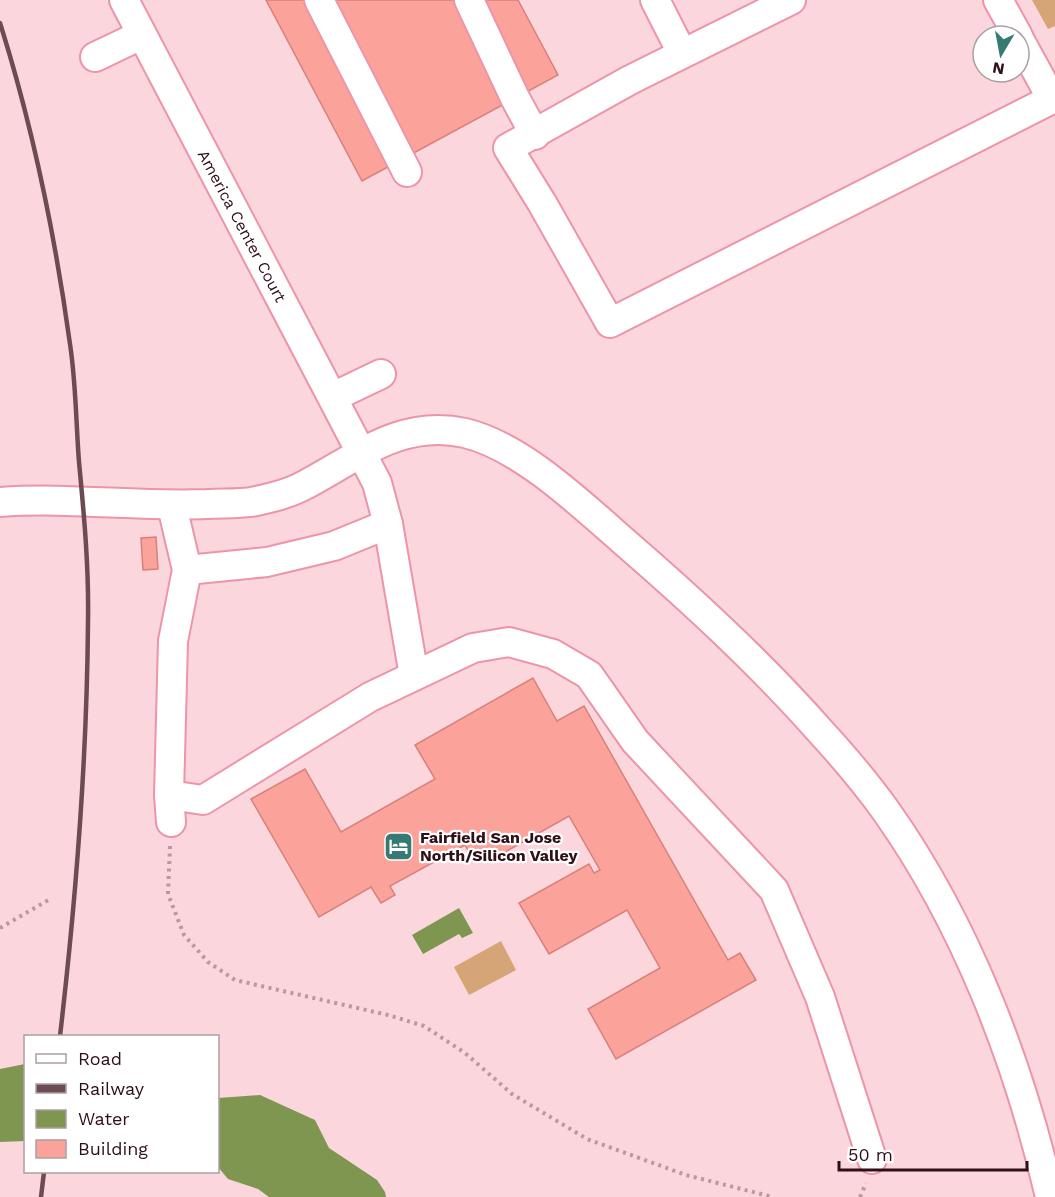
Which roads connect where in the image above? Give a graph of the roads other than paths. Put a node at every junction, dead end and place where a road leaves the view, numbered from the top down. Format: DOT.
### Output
graph roads {
  1 [pos="124,0"];
  2 [pos="319,0"];
  3 [pos="469,0"];
  4 [pos="655,0"];
  5 [pos="791,0"];
  6 [pos="998,0"];
  7 [pos="1011,24"];
  8 [pos="141,35"];
  9 [pos="682,54"];
  10 [pos="95,57"];
  11 [pos="1031,61"];
  12 [pos="535,135"];
  13 [pos="407,172"];
  14 [pos="381,374"];
  15 [pos="333,397"];
  16 [pos="361,451"];
  17 [pos="0,502"];
  18 [pos="172,506"];
  19 [pos="388,524"];
  20 [pos="187,570"];
  21 [pos="414,676"];
  22 [pos="872,1159"];
  23 [pos="1050,1197"];
  1 -- 8 [label="street, America Center Court"];
  2 -- 13 [label="street"];
  3 -- 12 [label="street"];
  4 -- 9 [label="street"];
  5 -- 9 [label="street"];
  6 -- 7 [label="street"];
  8 -- 10 [label="street"];
  8 -- 15 [label="street, America Center Court"];
  9 -- 12 [label="street"];
  11 -- 12 [label="street"];
  14 -- 15 [label="street"];
  15 -- 16 [label="street, America Center Court"];
  16 -- 18 [label="street"];
  16 -- 19 [label="street, America Center Court"];
  16 -- 23 [label="street"];
  17 -- 18 [label="street"];
  18 -- 20 [label="street"];
  19 -- 20 [label="street"];
  19 -- 21 [label="street, America Center Court"];
  20 -- 21 [label="street"];
  21 -- 22 [label="street"];
}
